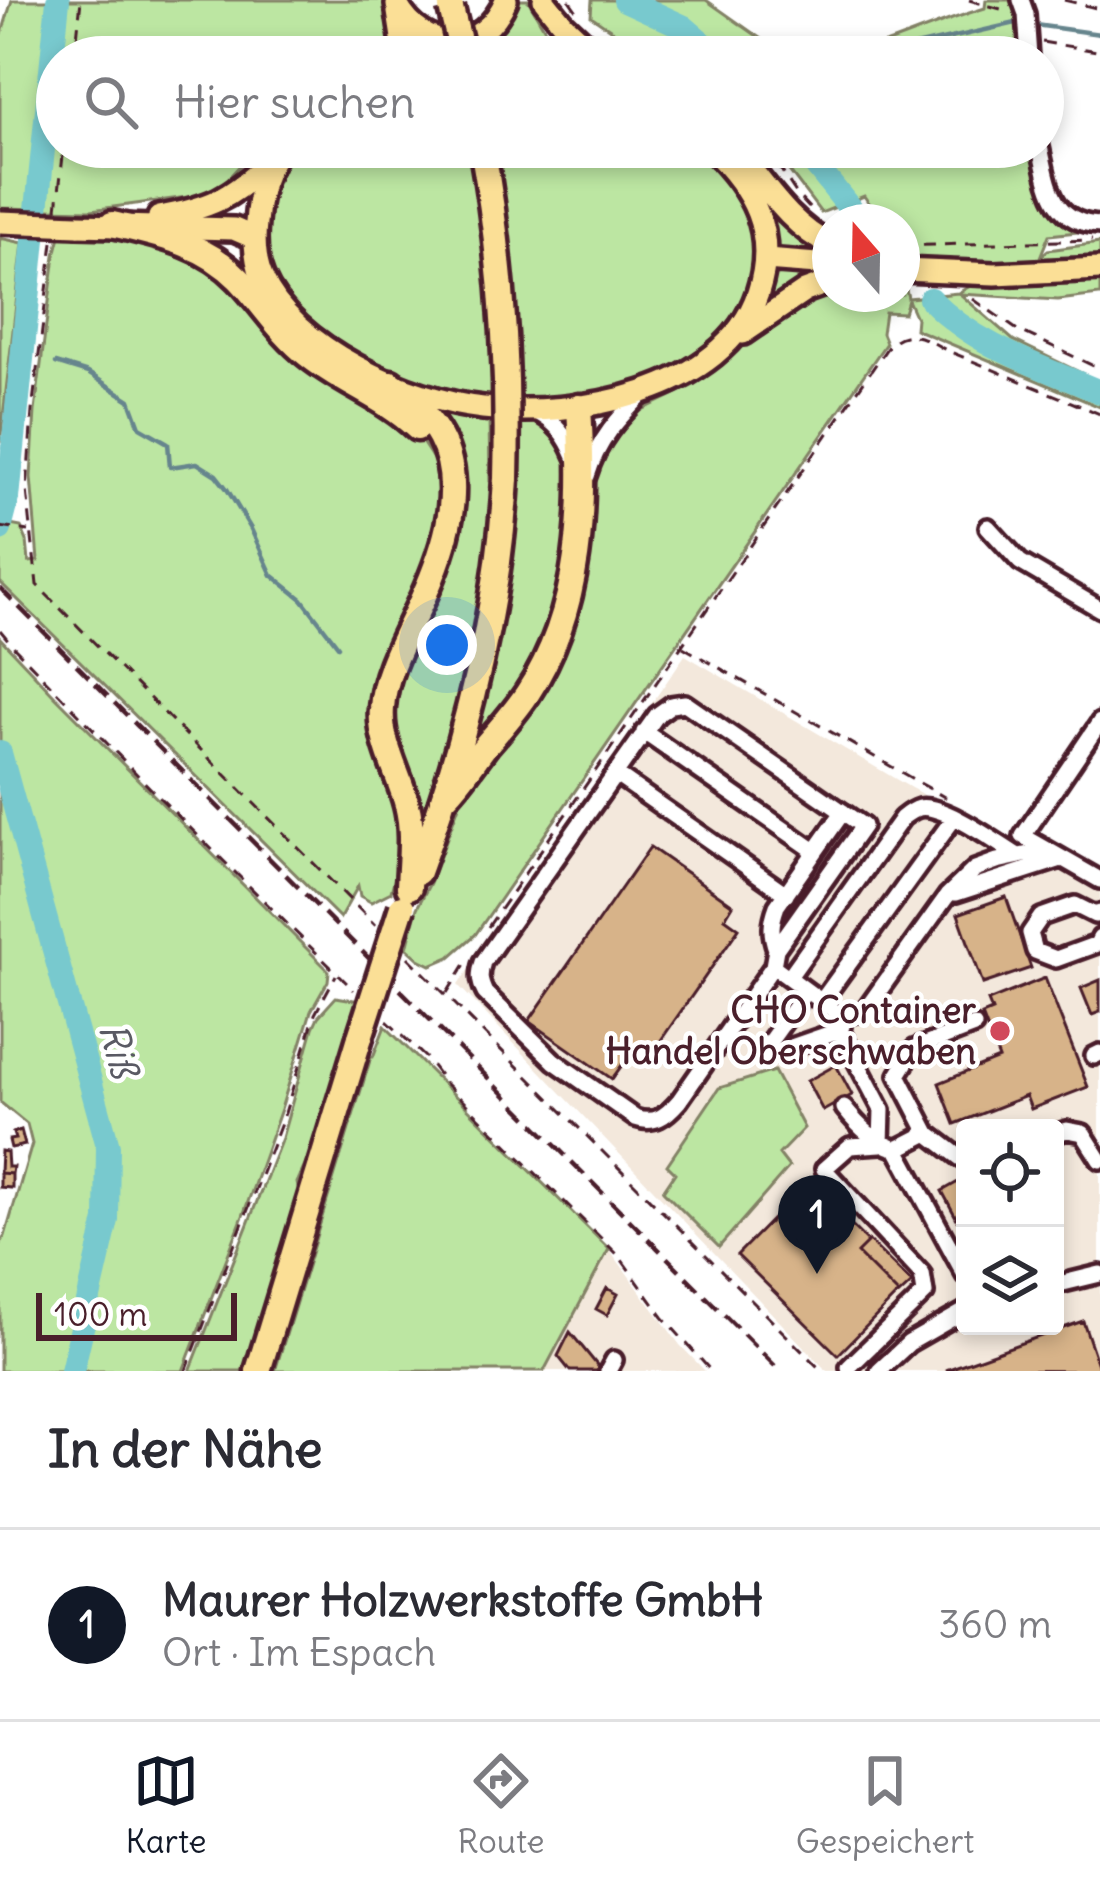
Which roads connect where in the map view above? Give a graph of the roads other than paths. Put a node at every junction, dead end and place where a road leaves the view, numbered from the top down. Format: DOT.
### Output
graph roads {
  1 [pos="506,0"];
  2 [pos="534,0"];
  3 [pos="544,0"];
  4 [pos="396,3"];
  5 [pos="450,4"];
  6 [pos="402,36"];
  7 [pos="427,36"];
  8 [pos="458,36"];
  9 [pos="474,36"];
  10 [pos="556,36"];
  11 [pos="582,36"];
  12 [pos="262,168"];
  13 [pos="271,168"];
  14 [pos="485,168"];
  15 [pos="729,168"];
  16 [pos="750,168"];
  17 [pos="1046,168"];
  18 [pos="0,222"];
  19 [pos="112,224"];
  20 [pos="1100,225"];
  21 [pos="812,234"];
  22 [pos="255,238"];
  23 [pos="766,260"];
  24 [pos="812,264"];
  25 [pos="1100,269"];
  26 [pos="920,271"];
  27 [pos="812,289"];
  28 [pos="733,340"];
  29 [pos="391,383"];
  30 [pos="646,391"];
  31 [pos="579,406"];
  32 [pos="535,411"];
  33 [pos="450,481"];
  34 [pos="583,490"];
  35 [pos="988,527"];
  36 [pos="1100,609"];
  37 [pos="1100,722"];
  38 [pos="644,732"];
  39 [pos="615,774"];
  40 [pos="440,802"];
  41 [pos="954,810"];
  42 [pos="843,812"];
  43 [pos="1042,847"];
  44 [pos="815,851"];
  45 [pos="1018,856"];
  46 [pos="1100,880"];
  47 [pos="786,894"];
  48 [pos="947,896"];
  49 [pos="405,897"];
  50 [pos="1098,914"];
  51 [pos="1100,937"];
  52 [pos="774,957"];
  53 [pos="789,977"];
  54 [pos="806,991"];
  55 [pos="821,1002"];
  56 [pos="842,1023"];
  57 [pos="974,1026"];
  58 [pos="844,1108"];
  59 [pos="1064,1131"];
  60 [pos="928,1133"];
  61 [pos="889,1147"];
  62 [pos="956,1154"];
  63 [pos="1100,1160"];
  64 [pos="956,1260"];
  65 [pos="1100,1274"];
  66 [pos="1064,1283"];
  67 [pos="919,1299"];
  68 [pos="956,1315"];
  69 [pos="938,1324"];
  70 [pos="849,1366"];
  71 [pos="258,1371"];
  72 [pos="879,1371"];
  1 -- 9 [label="main road"];
  2 -- 10 [label="main road"];
  3 -- 11 [label="main road"];
  4 -- 6 [label="main road"];
  4 -- 7 [label="main road"];
  5 -- 8 [label="highway, bridge"];
  12 -- 19 [label="main road"];
  13 -- 22 [label="main road"];
  14 -- 40 [label="highway, bridge"];
  15 -- 23 [label="main road"];
  16 -- 21 [label="main road"];
  17 -- 20 [label="street"];
  18 -- 19 [label="main road, bridge"];
  19 -- 22 [label="main road"];
  19 -- 33 [label="highway"];
  22 -- 29 [label="main road"];
  23 -- 24 [label="main road"];
  23 -- 28 [label="main road"];
  25 -- 26 [label="main road"];
  27 -- 28 [label="main road"];
  28 -- 30 [label="main road"];
  29 -- 32 [label="main road"];
  29 -- 33 [label="highway"];
  30 -- 31 [label="main road"];
  30 -- 34 [label="street"];
  31 -- 32 [label="main road"];
  31 -- 34 [label="highway"];
  32 -- 34 [label="street"];
  33 -- 49 [label="highway"];
  34 -- 40 [label="highway"];
  35 -- 36 [label="street"];
  37 -- 43 [label="street"];
  38 -- 39 [label="street"];
  38 -- 42 [label="street"];
  38 -- 44 [label="street"];
  39 -- 47 [label="street"];
  39 -- 52 [label="street"];
  40 -- 49 [label="highway"];
  41 -- 45 [label="street"];
  41 -- 53 [label="street"];
  41 -- 55 [label="street"];
  42 -- 44 [label="street"];
  42 -- 52 [label="street"];
  43 -- 45 [label="street"];
  43 -- 46 [label="street"];
  43 -- 48 [label="street"];
  44 -- 47 [label="street"];
  45 -- 48 [label="street"];
  47 -- 52 [label="street"];
  48 -- 56 [label="street"];
  49 -- 71 [label="highway, bridge"];
  50 -- 51 [label="street"];
  50 -- 51 [label="street"];
  52 -- 53 [label="street"];
  53 -- 54 [label="street"];
  54 -- 55 [label="street"];
  54 -- 56 [label="street"];
  55 -- 56 [label="street"];
  56 -- 61 [label="street"];
  57 -- 60 [label="street"];
  58 -- 61 [label="street"];
  59 -- 63 [label="street"];
  60 -- 61 [label="street"];
  60 -- 62 [label="street"];
  61 -- 64 [label="street"];
  61 -- 67 [label="street"];
  65 -- 66 [label="street"];
  67 -- 69 [label="street"];
  67 -- 70 [label="street"];
  68 -- 69 [label="street"];
  69 -- 72 [label="street"];
}
